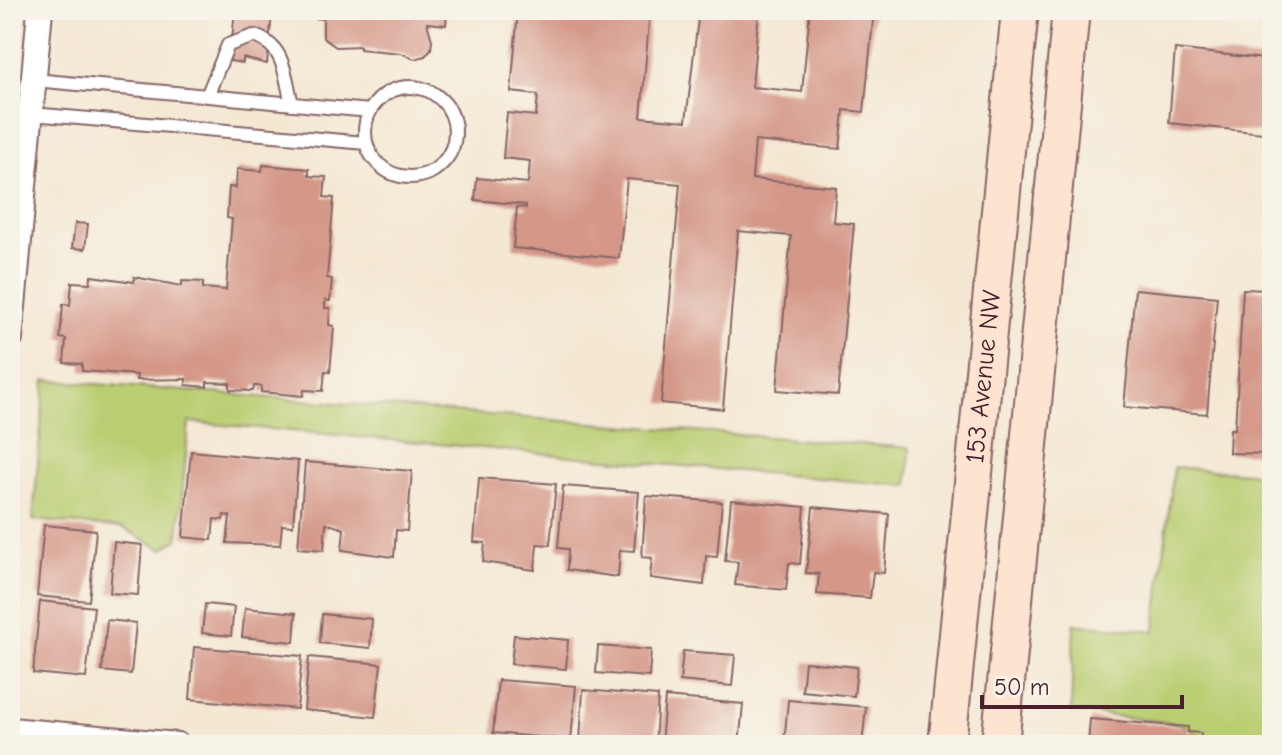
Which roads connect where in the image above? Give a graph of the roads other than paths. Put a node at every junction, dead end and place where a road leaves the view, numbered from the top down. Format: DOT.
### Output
graph roads {
  1 [pos="40,10"];
  2 [pos="1020,10"];
  3 [pos="1071,10"];
  4 [pos="34,80"];
  5 [pos="207,96"];
  6 [pos="292,104"];
  7 [pos="370,111"];
  8 [pos="32,114"];
  9 [pos="366,143"];
  10 [pos="10,339"];
  11 [pos="10,730"];
  12 [pos="177,745"];
  13 [pos="947,745"];
  14 [pos="1000,745"];
  1 -- 4 [label="street"];
  2 -- 13 [label="main road, 153 Avenue NW"];
  3 -- 14 [label="main road, 153 Avenue NW"];
  4 -- 5 [label="lane"];
  4 -- 8 [label="street"];
  5 -- 6 [label="lane"];
  5 -- 6 [label="lane"];
  6 -- 7 [label="lane"];
  7 -- 9 [label="lane"];
  7 -- 9 [label="lane"];
  8 -- 9 [label="lane"];
  8 -- 10 [label="street"];
  11 -- 12 [label="street"];
}
